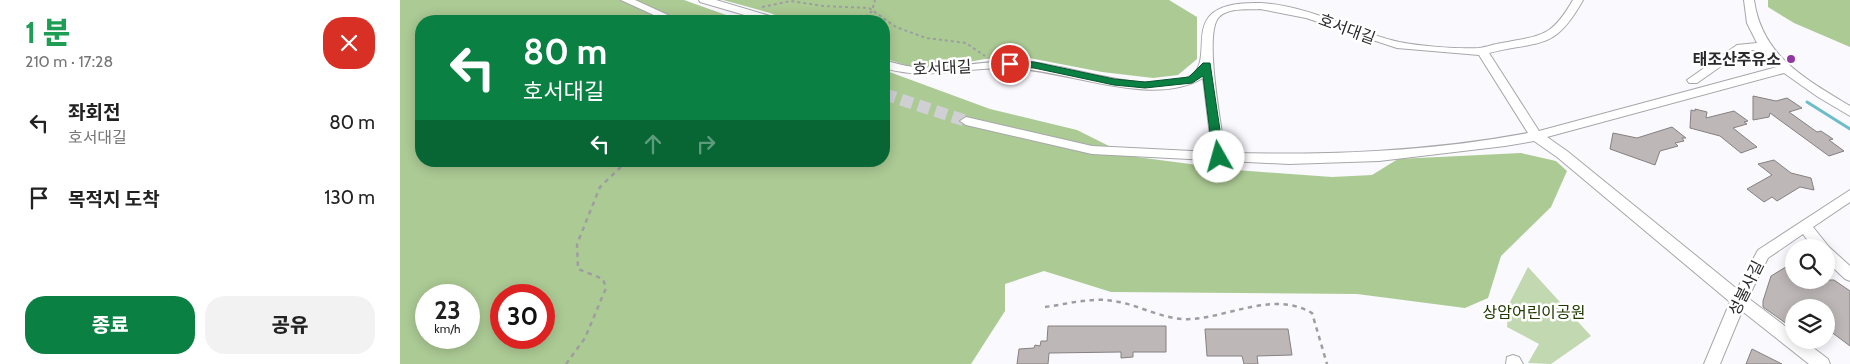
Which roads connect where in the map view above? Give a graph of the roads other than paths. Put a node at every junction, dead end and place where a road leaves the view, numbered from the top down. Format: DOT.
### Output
graph roads {
  1 [pos="626,0"];
  2 [pos="704,0"];
  3 [pos="1578,0"];
  4 [pos="1749,0"];
  5 [pos="662,15"];
  6 [pos="757,15"];
  7 [pos="1764,46"];
  8 [pos="1482,51"];
  9 [pos="1207,65"];
  10 [pos="890,66"];
  11 [pos="1785,69"];
  12 [pos="1693,80"];
  13 [pos="1850,112"];
  14 [pos="966,121"];
  15 [pos="1536,136"];
  16 [pos="1219,157"];
  17 [pos="1850,195"];
  18 [pos="1804,226"];
  19 [pos="1815,239"];
  20 [pos="1835,261"];
  21 [pos="1850,275"];
  22 [pos="1739,300"];
  23 [pos="1712,364"];
  24 [pos="1822,364"];
  1 -- 5 [label="street"];
  2 -- 6 [label="street"];
  3 -- 8 [label="street, 호서대길"];
  4 -- 7 [label="street"];
  7 -- 11 [label="street"];
  7 -- 12 [label="street"];
  8 -- 9 [label="street, 호서대길"];
  8 -- 15 [label="street"];
  9 -- 10 [label="street, 호서대길"];
  9 -- 16 [label="street"];
  11 -- 13 [label="street"];
  11 -- 15 [label="street"];
  14 -- 16 [label="street"];
  15 -- 16 [label="street"];
  15 -- 22 [label="street"];
  17 -- 18 [label="street, 성불사길"];
  18 -- 19 [label="street"];
  18 -- 22 [label="street, 성불사길"];
  20 -- 21 [label="street"];
  22 -- 23 [label="street, 성불사길"];
  22 -- 24 [label="street"];
}
